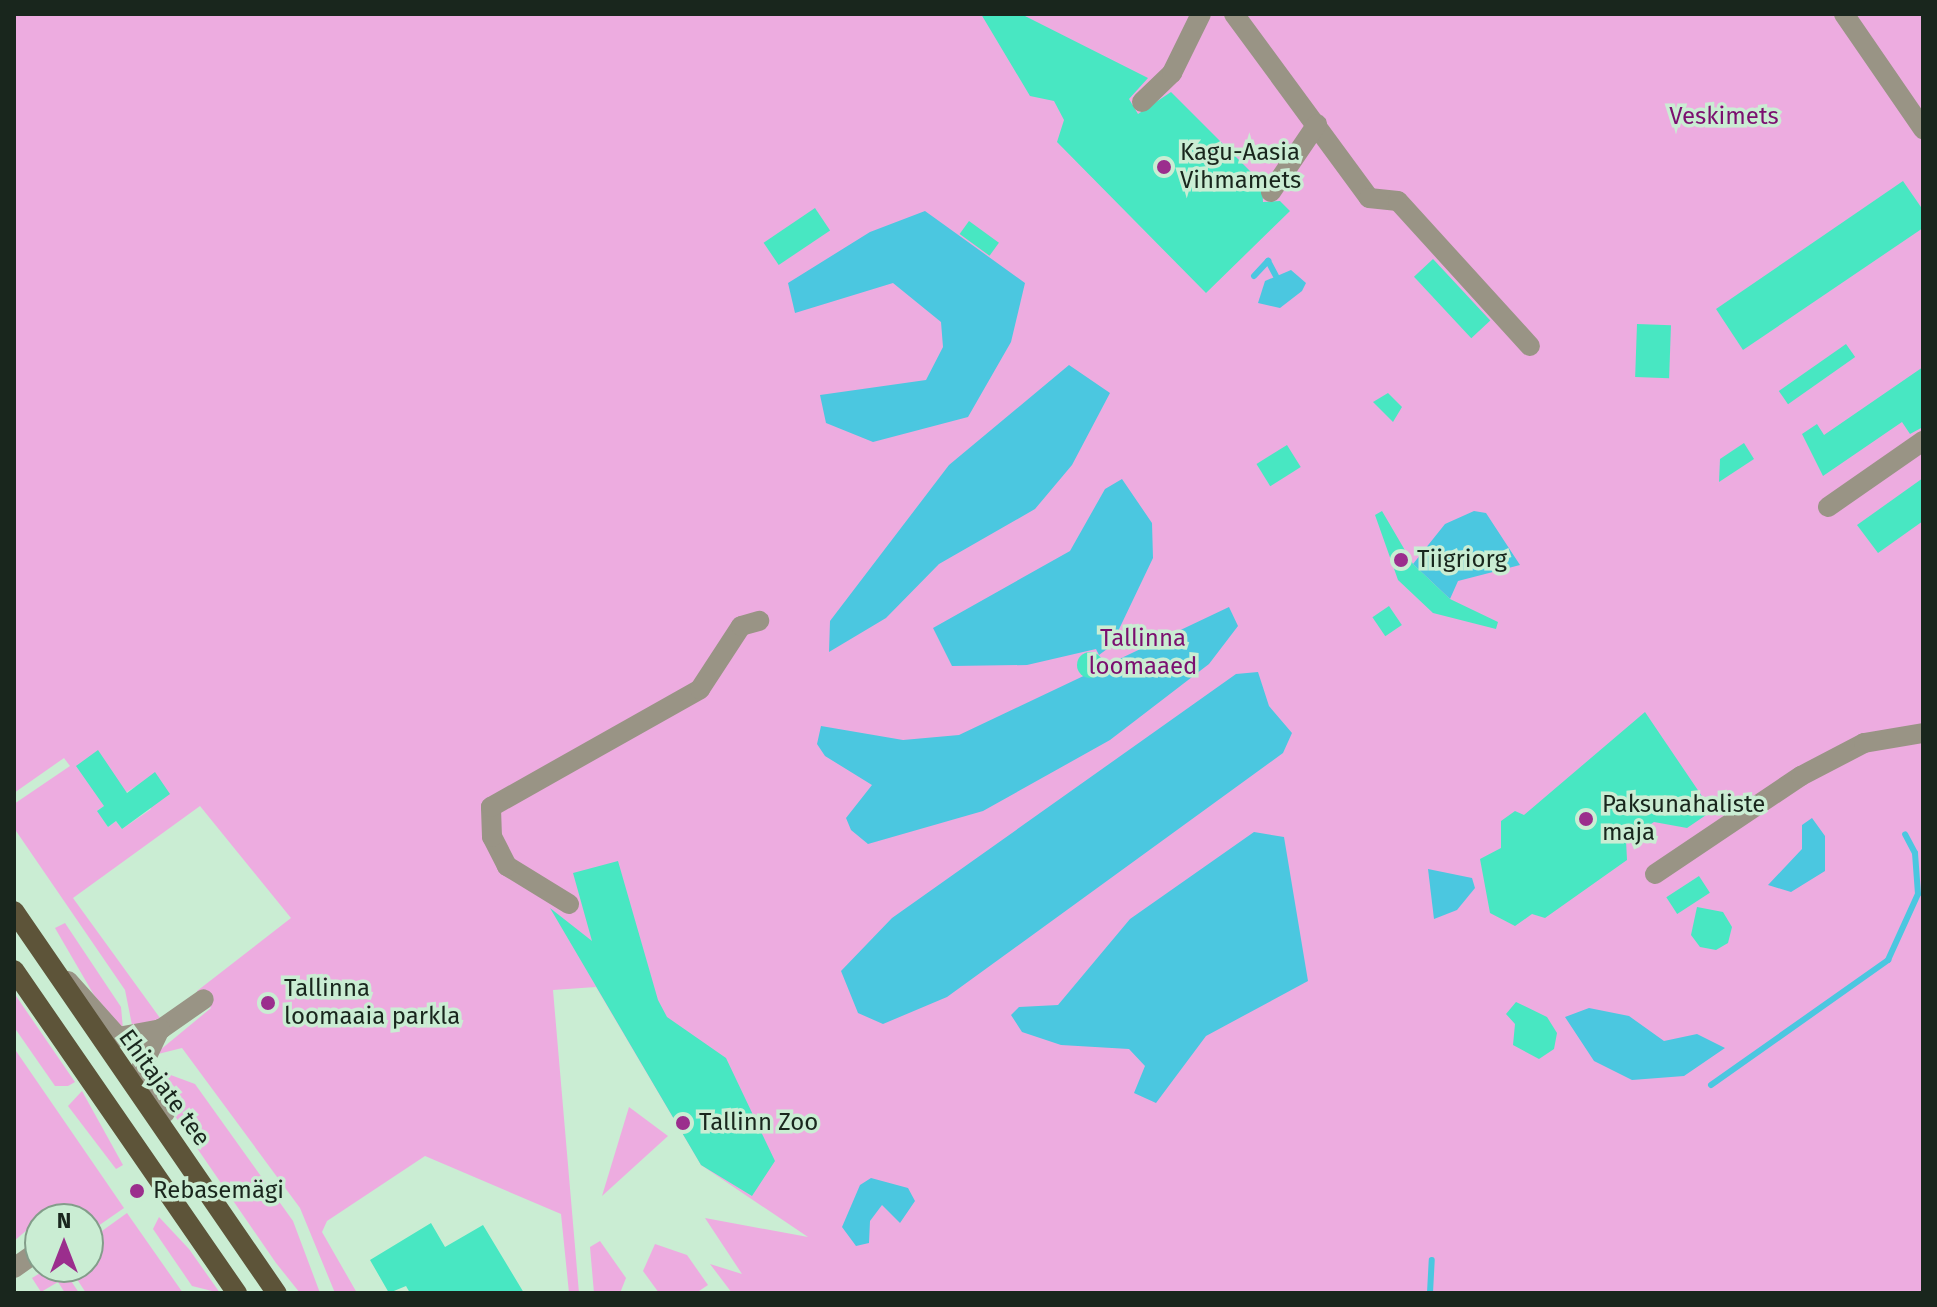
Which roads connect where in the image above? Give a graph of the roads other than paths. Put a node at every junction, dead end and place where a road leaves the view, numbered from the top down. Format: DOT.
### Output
graph roads {
  1 [pos="1201,14"];
  2 [pos="1234,14"];
  3 [pos="1844,14"];
  4 [pos="1142,102"];
  5 [pos="1317,124"];
  6 [pos="1923,129"];
  7 [pos="1271,192"];
  8 [pos="1530,346"];
  9 [pos="1923,441"];
  10 [pos="1828,507"];
  11 [pos="759,621"];
  12 [pos="1923,733"];
  13 [pos="1655,874"];
  14 [pos="569,904"];
  15 [pos="14,911"];
  16 [pos="48,961"];
  17 [pos="14,970"];
  18 [pos="204,999"];
  19 [pos="161,1029"];
  20 [pos="183,1158"];
  21 [pos="237,1293"];
  22 [pos="277,1293"];
  1 -- 4 [label="street"];
  2 -- 5 [label="street"];
  3 -- 6 [label="street"];
  5 -- 7 [label="street"];
  5 -- 8 [label="street"];
  9 -- 10 [label="street"];
  11 -- 14 [label="street"];
  12 -- 13 [label="street"];
  15 -- 16 [label="main road, Ehitajate tee"];
  16 -- 19 [label="street"];
  16 -- 20 [label="main road, Ehitajate tee"];
  17 -- 21 [label="main road"];
  18 -- 19 [label="street"];
  19 -- 20 [label="street"];
  20 -- 22 [label="main road, Ehitajate tee"];
}
